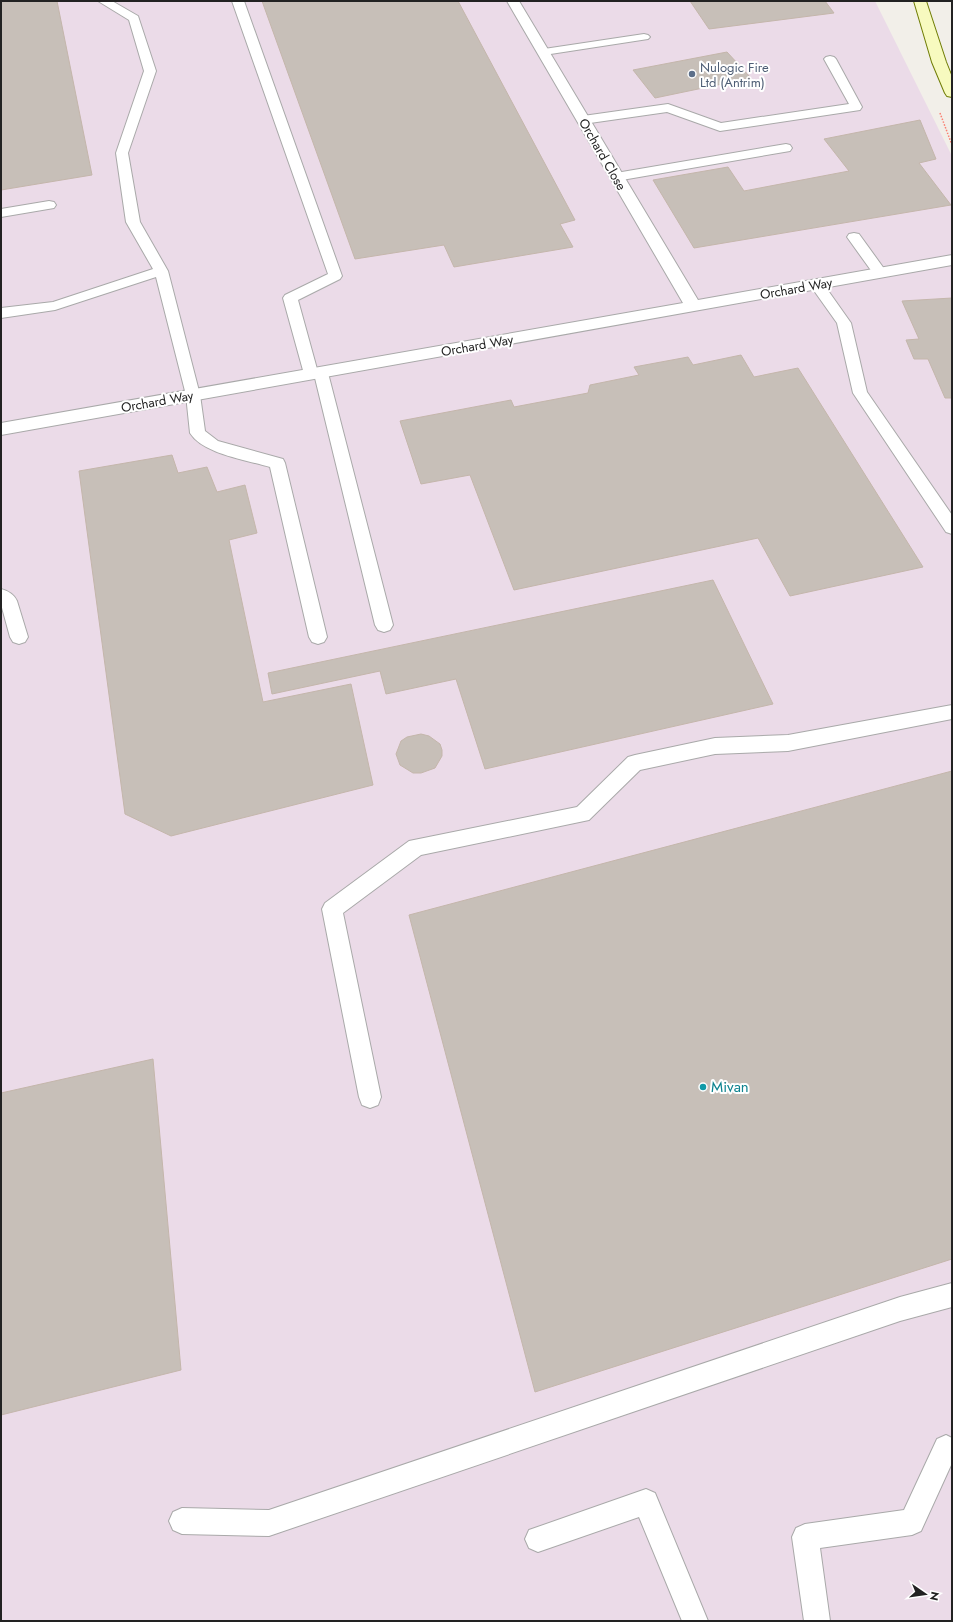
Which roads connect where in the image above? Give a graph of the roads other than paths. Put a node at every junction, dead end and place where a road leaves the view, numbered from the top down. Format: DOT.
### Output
graph roads {
  1 [pos="104,1"];
  2 [pos="238,1"];
  3 [pos="513,1"];
  4 [pos="920,1"];
  5 [pos="644,38"];
  6 [pos="544,52"];
  7 [pos="830,59"];
  8 [pos="952,93"];
  9 [pos="583,120"];
  10 [pos="786,148"];
  11 [pos="616,177"];
  12 [pos="49,205"];
  13 [pos="1,213"];
  14 [pos="854,237"];
  15 [pos="952,260"];
  16 [pos="161,271"];
  17 [pos="880,273"];
  18 [pos="817,285"];
  19 [pos="693,306"];
  20 [pos="1,313"];
  21 [pos="316,374"];
  22 [pos="193,395"];
  23 [pos="1,429"];
  24 [pos="952,528"];
  25 [pos="1,595"];
  26 [pos="384,625"];
  27 [pos="20,637"];
  28 [pos="318,637"];
  29 [pos="952,712"];
  30 [pos="370,1097"];
  31 [pos="952,1295"];
  32 [pos="946,1448"];
  33 [pos="182,1521"];
  34 [pos="538,1539"];
  35 [pos="695,1621"];
  36 [pos="817,1621"];
  1 -- 16 [label="lane"];
  2 -- 21 [label="lane"];
  3 -- 6 [label="street, Orchard Close"];
  4 -- 8 [label="main road"];
  5 -- 6 [label="lane"];
  6 -- 9 [label="street, Orchard Close"];
  7 -- 9 [label="lane"];
  9 -- 11 [label="street, Orchard Close"];
  10 -- 11 [label="lane"];
  11 -- 19 [label="street, Orchard Close"];
  12 -- 13 [label="lane"];
  14 -- 17 [label="lane"];
  15 -- 17 [label="street, Orchard Way"];
  16 -- 20 [label="lane"];
  16 -- 22 [label="lane"];
  17 -- 18 [label="street, Orchard Way"];
  18 -- 19 [label="street, Orchard Way"];
  18 -- 24 [label="lane"];
  19 -- 21 [label="street, Orchard Way"];
  21 -- 22 [label="street, Orchard Way"];
  21 -- 26 [label="lane"];
  22 -- 23 [label="street, Orchard Way"];
  22 -- 28 [label="lane"];
  25 -- 27 [label="lane"];
  29 -- 30 [label="lane"];
  31 -- 33 [label="lane"];
  32 -- 36 [label="lane"];
  34 -- 35 [label="lane"];
}
